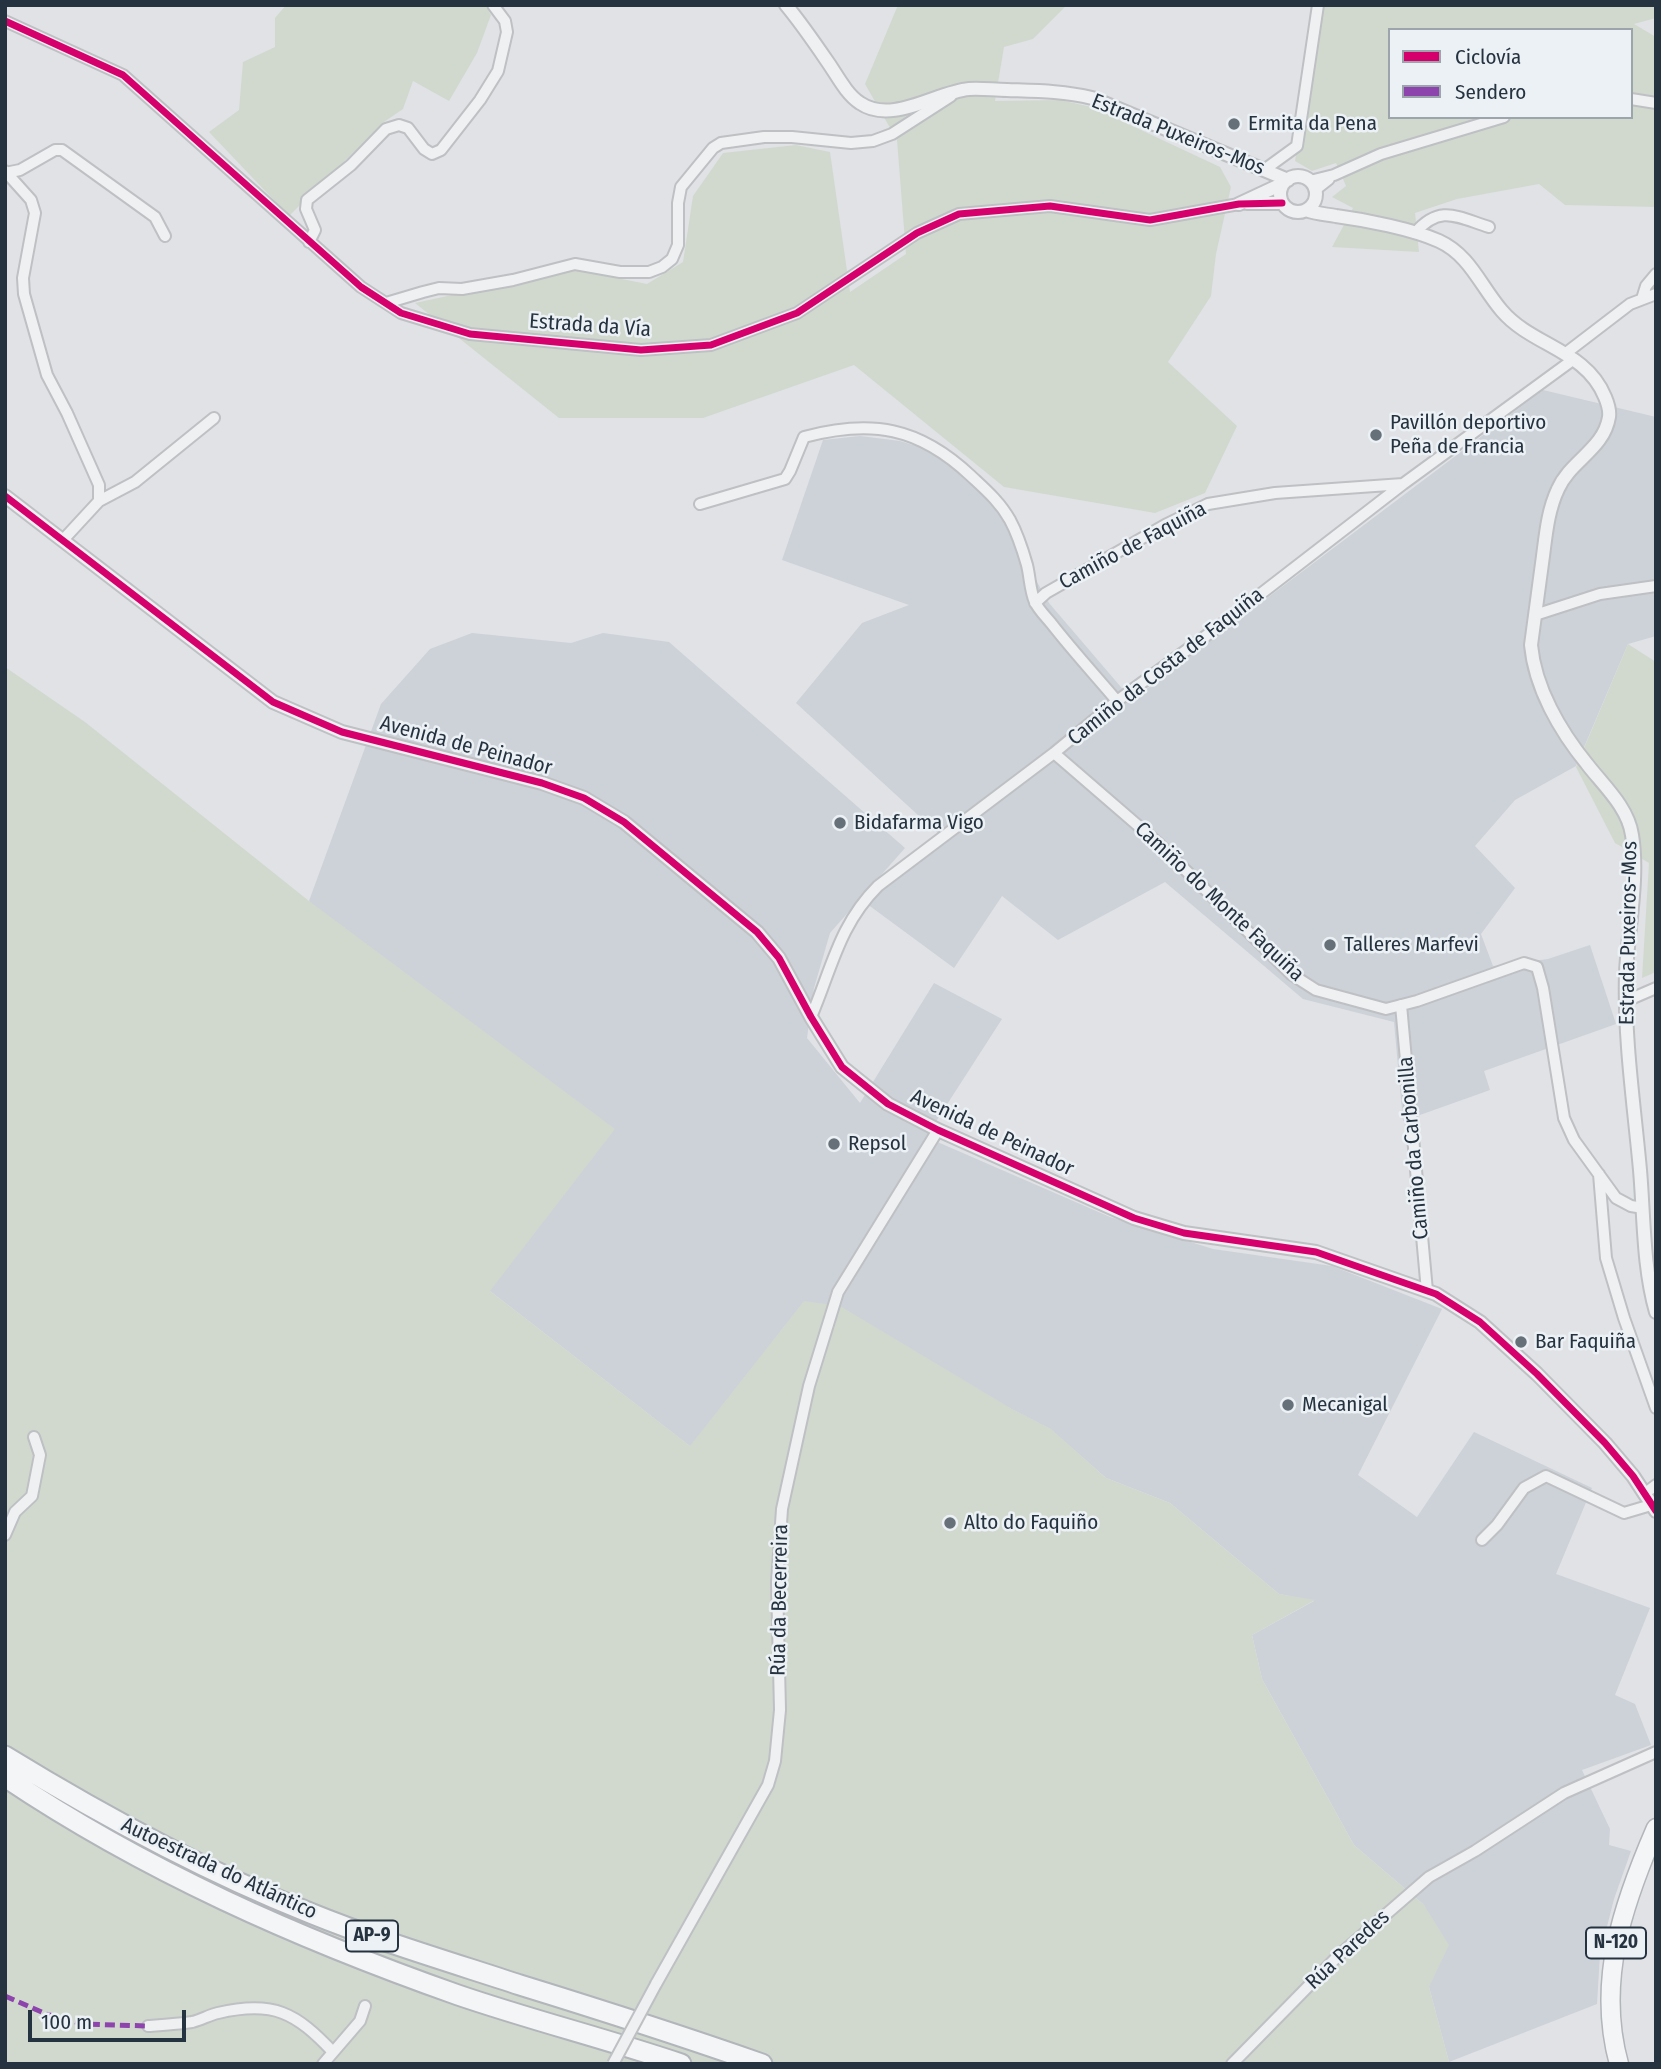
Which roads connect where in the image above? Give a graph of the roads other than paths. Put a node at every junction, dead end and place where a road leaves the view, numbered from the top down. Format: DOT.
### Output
graph roads {
  1 [pos="493,5"];
  2 [pos="786,5"];
  3 [pos="1318,5"];
  4 [pos="5,21"];
  5 [pos="955,92"];
  6 [pos="1633,99"];
  7 [pos="1656,103"];
  8 [pos="1497,119"];
  9 [pos="1264,170"];
  10 [pos="6,173"];
  11 [pos="1286,182"];
  12 [pos="1312,186"];
  13 [pos="1282,203"];
  14 [pos="1239,204"];
  15 [pos="1309,207"];
  16 [pos="1489,227"];
  17 [pos="1415,233"];
  18 [pos="165,236"];
  19 [pos="310,242"];
  20 [pos="1656,274"];
  21 [pos="1656,294"];
  22 [pos="1642,299"];
  23 [pos="386,303"];
  24 [pos="1570,356"];
  25 [pos="214,418"];
  26 [pos="1403,484"];
  27 [pos="5,496"];
  28 [pos="99,501"];
  29 [pos="700,504"];
  30 [pos="63,540"];
  31 [pos="1656,586"];
  32 [pos="1035,603"];
  33 [pos="1535,615"];
  34 [pos="1117,701"];
  35 [pos="1054,753"];
  36 [pos="1656,988"];
  37 [pos="1626,1001"];
  38 [pos="1401,1005"];
  39 [pos="811,1017"];
  40 [pos="937,1130"];
  41 [pos="1599,1174"];
  42 [pos="1643,1208"];
  43 [pos="1427,1291"];
  44 [pos="1656,1312"];
  45 [pos="1656,1408"];
  46 [pos="34,1437"];
  47 [pos="1656,1485"];
  48 [pos="1650,1503"];
  49 [pos="5,1535"];
  50 [pos="1482,1541"];
  51 [pos="1656,1752"];
  52 [pos="5,1756"];
  53 [pos="5,1777"];
  54 [pos="1656,1828"];
  55 [pos="365,2006"];
  56 [pos="148,2026"];
  57 [pos="334,2052"];
  58 [pos="323,2064"];
  59 [pos="613,2064"];
  60 [pos="681,2064"];
  61 [pos="762,2064"];
  62 [pos="1232,2064"];
  63 [pos="1619,2064"];
  1 -- 19 [label="street"];
  2 -- 5 [label="street, Estrada Puxeiros-Mos"];
  3 -- 9 [label="street"];
  4 -- 19 [label="street, Estrada da Vía"];
  5 -- 9 [label="street, Estrada Puxeiros-Mos"];
  5 -- 23 [label="street"];
  6 -- 7 [label="street"];
  8 -- 12 [label="street"];
  9 -- 11 [label="street, Estrada Puxeiros-Mos"];
  10 -- 18 [label="street"];
  10 -- 28 [label="street"];
  11 -- 12 [label="street"];
  11 -- 13 [label="street"];
  11 -- 14 [label="street"];
  12 -- 15 [label="street"];
  13 -- 14 [label="street"];
  13 -- 15 [label="street"];
  14 -- 23 [label="street, Estrada da Vía"];
  15 -- 17 [label="street, Estrada Puxeiros-Mos"];
  16 -- 17 [label="street"];
  17 -- 24 [label="street, Estrada Puxeiros-Mos"];
  19 -- 23 [label="street, Estrada da Vía"];
  20 -- 22 [label="street"];
  21 -- 22 [label="street, Camiño da Costa de Faquiña"];
  22 -- 24 [label="street, Camiño da Costa de Faquiña"];
  24 -- 26 [label="street, Camiño da Costa de Faquiña"];
  24 -- 33 [label="street, Estrada Puxeiros-Mos"];
  25 -- 28 [label="street"];
  26 -- 32 [label="street, Camiño de Faquiña"];
  26 -- 34 [label="street, Camiño da Costa de Faquiña"];
  27 -- 30 [label="street, Avenida de Peinador"];
  28 -- 30 [label="street"];
  29 -- 32 [label="street"];
  30 -- 39 [label="street, Avenida de Peinador"];
  31 -- 33 [label="street"];
  32 -- 34 [label="street"];
  33 -- 37 [label="street, Estrada Puxeiros-Mos"];
  34 -- 35 [label="street, Camiño da Costa de Faquiña"];
  35 -- 38 [label="street, Camiño do Monte Faquiña"];
  35 -- 39 [label="street, Camiño da Costa de Faquiña"];
  36 -- 37 [label="street"];
  37 -- 42 [label="street, Estrada Puxeiros-Mos"];
  38 -- 41 [label="street, Camiño do Monte Faquiña"];
  38 -- 43 [label="street, Camiño da Carbonilla"];
  39 -- 40 [label="street, Avenida de Peinador"];
  40 -- 43 [label="street, Avenida de Peinador"];
  40 -- 59 [label="street, Rúa da Becerreira, bridge"];
  41 -- 42 [label="street, Camiño do Monte Faquiña"];
  41 -- 45 [label="street"];
  42 -- 44 [label="street, Estrada Puxeiros-Mos"];
  43 -- 48 [label="street, Avenida de Peinador"];
  46 -- 49 [label="street"];
  47 -- 48 [label="street"];
  48 -- 50 [label="street"];
  51 -- 62 [label="street, Rúa Paredes"];
  52 -- 61 [label="highway, Autoestrada do Atlántico / AP-9"];
  53 -- 60 [label="highway, Autoestrada do Atlántico / AP-9"];
  54 -- 63 [label="highway, N-120"];
  55 -- 57 [label="street"];
  56 -- 57 [label="street"];
  57 -- 58 [label="street"];
}
